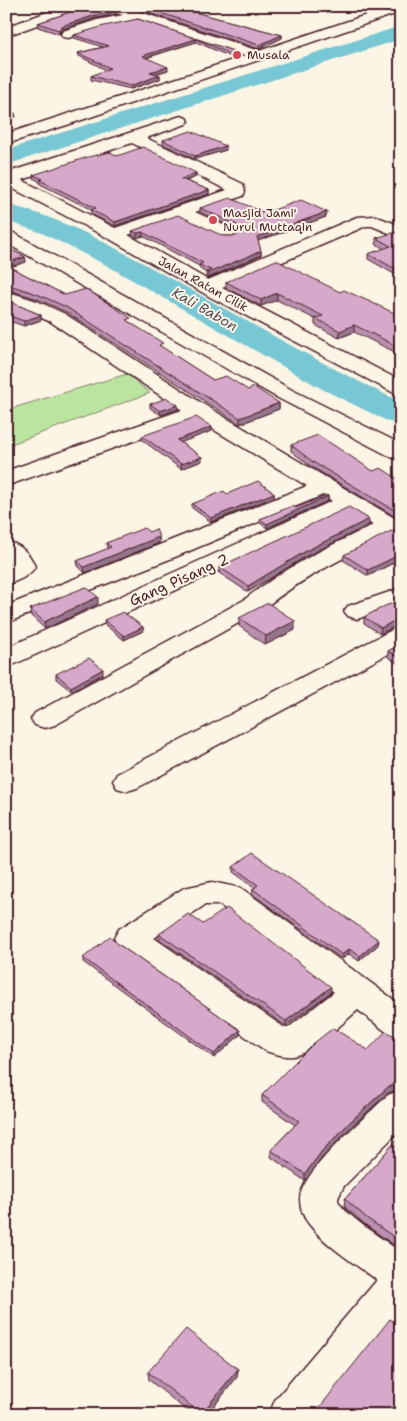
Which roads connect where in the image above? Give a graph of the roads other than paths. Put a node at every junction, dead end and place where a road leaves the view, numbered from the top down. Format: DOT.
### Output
graph roads {
  1 [pos="78,6"];
  2 [pos="108,6"];
  3 [pos="401,8"];
  4 [pos="141,16"];
  5 [pos="6,32"];
  6 [pos="68,34"];
  7 [pos="259,56"];
  8 [pos="181,121"];
  9 [pos="132,137"];
  10 [pos="6,139"];
  11 [pos="7,179"];
  12 [pos="180,212"];
  13 [pos="401,233"];
  14 [pos="114,234"];
  15 [pos="230,235"];
  16 [pos="11,243"];
  17 [pos="208,287"];
  18 [pos="6,297"];
  19 [pos="401,388"];
  20 [pos="198,411"];
  21 [pos="401,453"];
  22 [pos="6,479"];
  23 [pos="326,486"];
  24 [pos="351,501"];
  25 [pos="396,529"];
  26 [pos="6,548"];
  27 [pos="6,577"];
  28 [pos="401,595"];
  29 [pos="357,611"];
  30 [pos="6,615"];
  31 [pos="401,636"];
  32 [pos="6,658"];
  33 [pos="45,719"];
  34 [pos="127,780"];
  35 [pos="358,991"];
  36 [pos="401,1024"];
  37 [pos="401,1105"];
  38 [pos="401,1275"];
  39 [pos="401,1280"];
  40 [pos="290,1415"];
  1 -- 5 [label="street"];
  2 -- 4 [label="street"];
  3 -- 7 [label="street"];
  4 -- 6 [label="street"];
  4 -- 7 [label="street"];
  7 -- 10 [label="street"];
  8 -- 9 [label="street"];
  9 -- 11 [label="street"];
  9 -- 12 [label="street"];
  11 -- 14 [label="street, Jalan Ratan Cilik"];
  12 -- 14 [label="street"];
  12 -- 15 [label="street"];
  13 -- 17 [label="street"];
  14 -- 17 [label="street, Jalan Ratan Cilik"];
  16 -- 21 [label="street"];
  17 -- 19 [label="street, Jalan Ratan Cilik"];
  18 -- 20 [label="street"];
  20 -- 22 [label="street"];
  20 -- 23 [label="street"];
  23 -- 24 [label="street"];
  23 -- 30 [label="street"];
  24 -- 25 [label="street"];
  24 -- 32 [label="street, Gang Pisang 2"];
  25 -- 33 [label="street"];
  26 -- 27 [label="street"];
  28 -- 29 [label="street"];
  31 -- 34 [label="street"];
  35 -- 35 [label="street"];
  35 -- 36 [label="street"];
  37 -- 38 [label="street"];
  39 -- 40 [label="street"];
}
